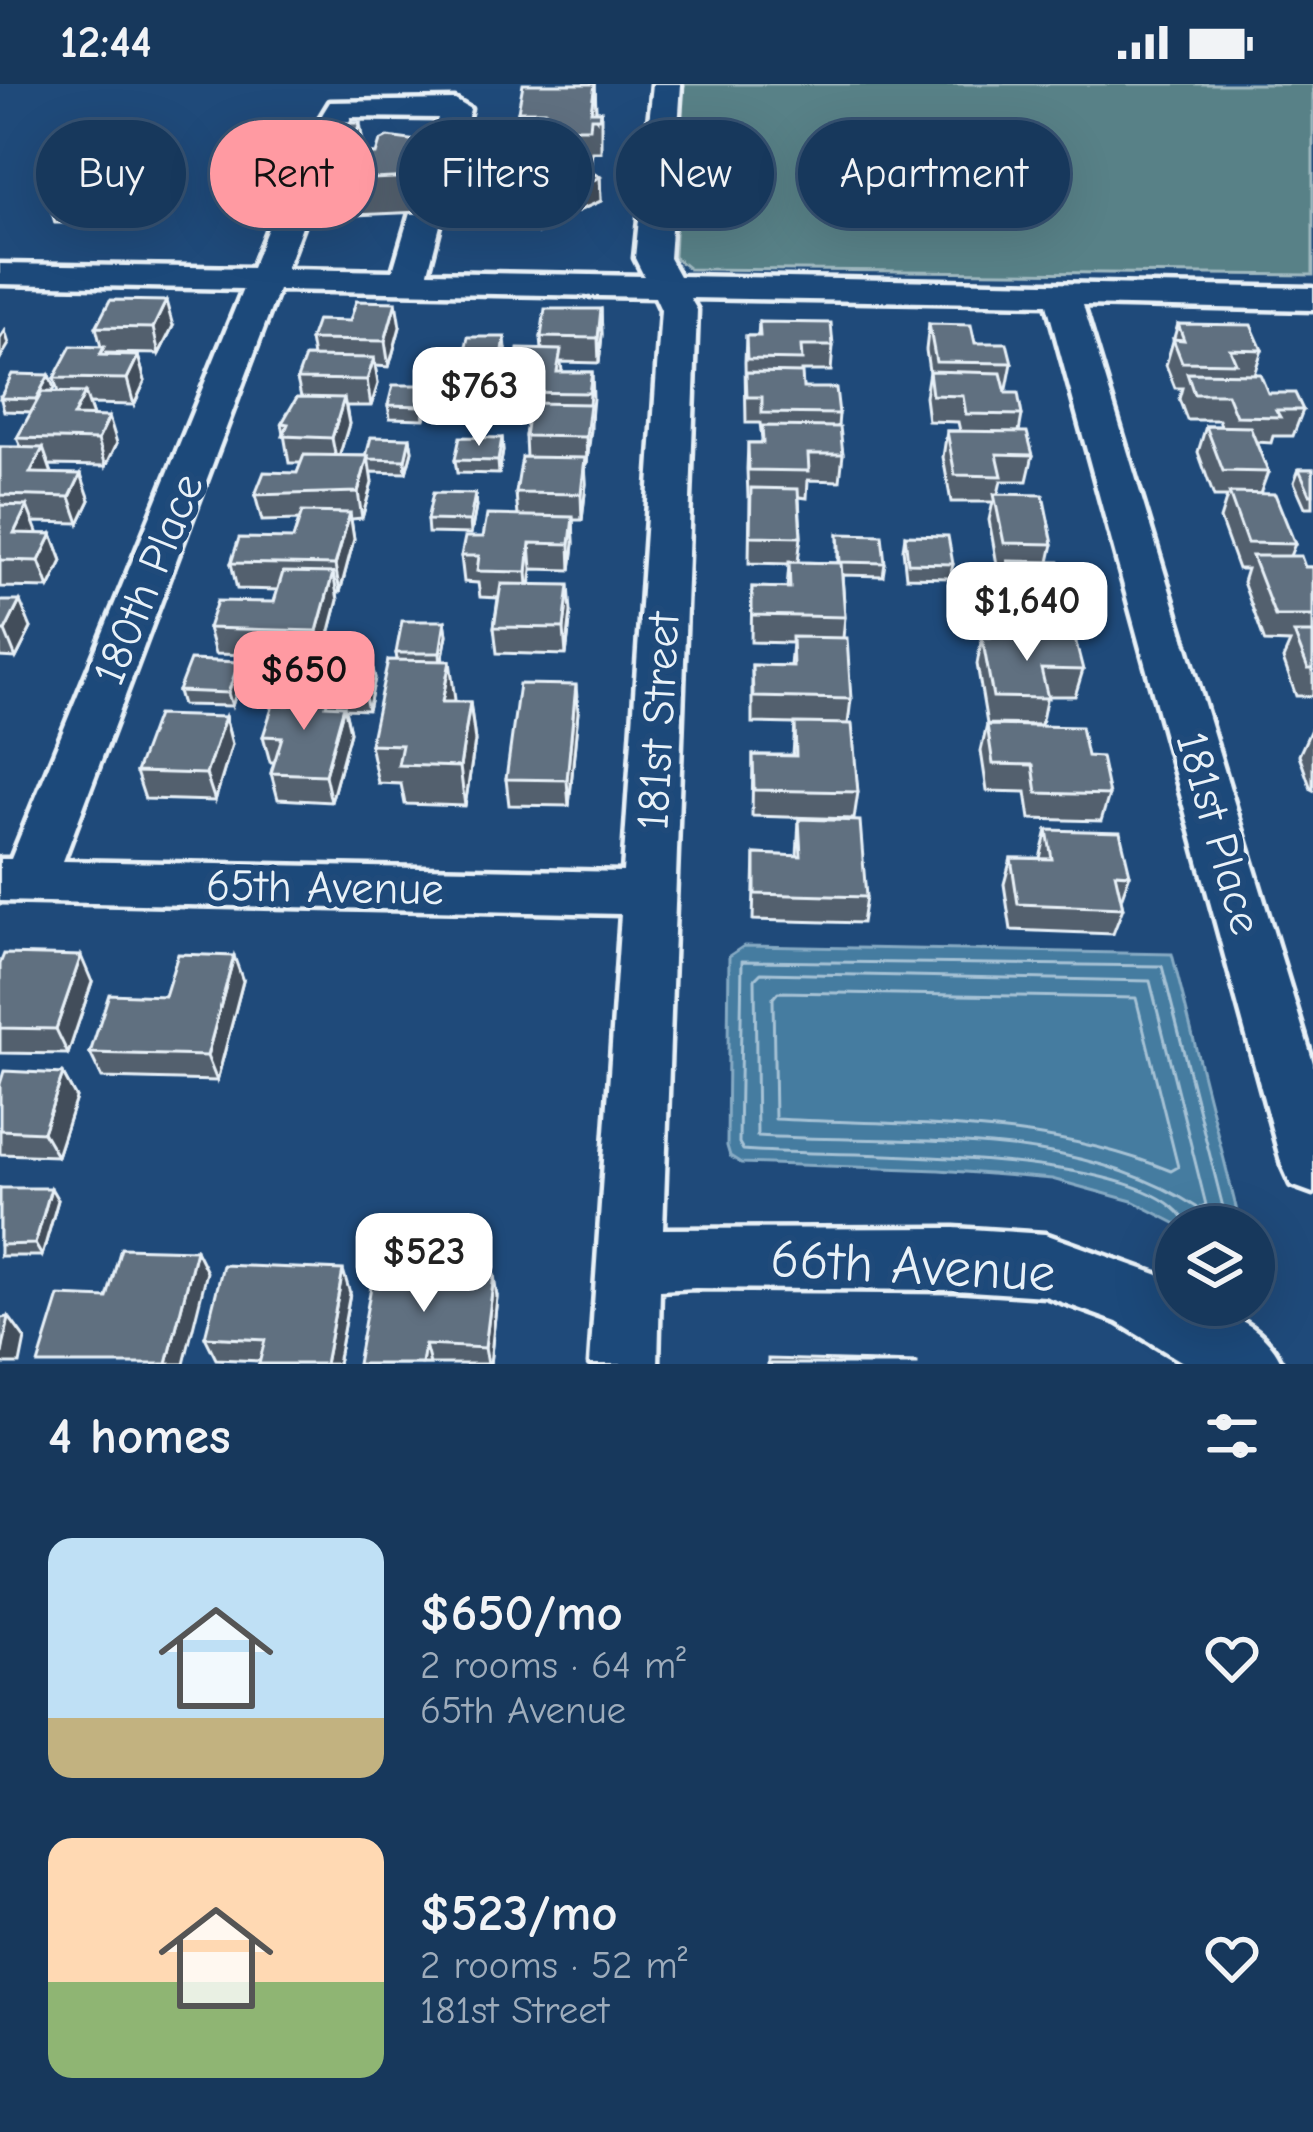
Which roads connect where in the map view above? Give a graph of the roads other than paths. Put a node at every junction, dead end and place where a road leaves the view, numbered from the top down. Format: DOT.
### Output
graph roads {
  1 [pos="667,84"];
  2 [pos="0,274"];
  3 [pos="268,278"];
  4 [pos="408,280"];
  5 [pos="664,284"];
  6 [pos="1061,295"];
  7 [pos="1313,299"];
  8 [pos="15,880"];
  9 [pos="650,894"];
  10 [pos="1313,1165"];
  11 [pos="628,1262"];
  12 [pos="624,1364"];
  13 [pos="1248,1364"];
  1 -- 5 [label="street, 181st Street"];
  2 -- 3 [label="street"];
  3 -- 4 [label="street"];
  3 -- 4 [label="street, 180th Place"];
  3 -- 8 [label="street, 180th Place"];
  4 -- 5 [label="street"];
  5 -- 6 [label="street"];
  5 -- 9 [label="street, 181st Street"];
  6 -- 7 [label="street"];
  6 -- 10 [label="street, 181st Place"];
  8 -- 9 [label="street, 65th Avenue"];
  9 -- 11 [label="street, 181st Street"];
  11 -- 12 [label="street, 181st Street"];
  11 -- 13 [label="street, 66th Avenue"];
}
